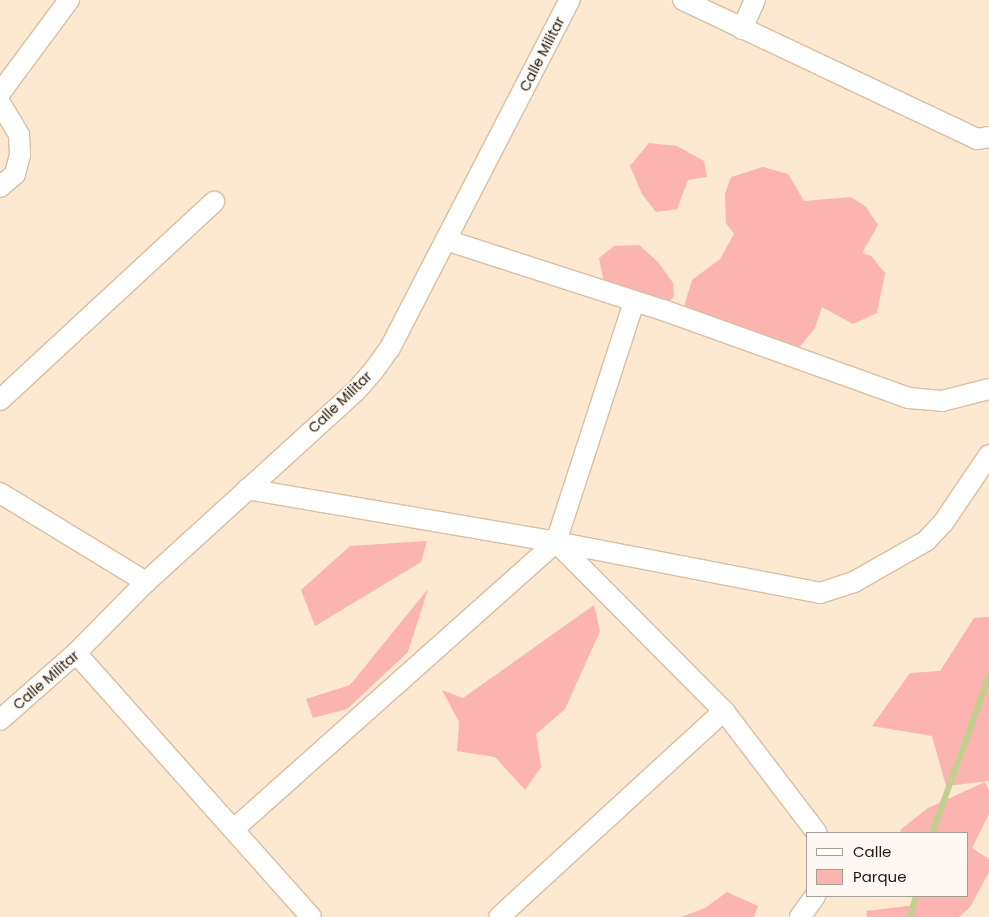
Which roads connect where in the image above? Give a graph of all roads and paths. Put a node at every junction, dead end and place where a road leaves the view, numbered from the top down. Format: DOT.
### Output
graph roads {
  1 [pos="69,0"];
  2 [pos="570,0"];
  3 [pos="682,0"];
  4 [pos="755,0"];
  5 [pos="742,29"];
  6 [pos="0,93"];
  7 [pos="0,103"];
  8 [pos="989,137"];
  9 [pos="8,180"];
  10 [pos="214,202"];
  11 [pos="446,240"];
  12 [pos="634,302"];
  13 [pos="989,389"];
  14 [pos="0,400"];
  15 [pos="989,455"];
  16 [pos="247,489"];
  17 [pos="0,493"];
  18 [pos="556,542"];
  19 [pos="146,582"];
  20 [pos="76,653"];
  21 [pos="724,711"];
  22 [pos="0,720"];
  23 [pos="234,829"];
  24 [pos="816,832"];
  25 [pos="814,897"];
  26 [pos="311,917"];
  27 [pos="498,917"];
  28 [pos="800,917"];
  1 -- 6 [label="street"];
  2 -- 11 [label="street, Calle Militar"];
  3 -- 5 [label="street"];
  4 -- 5 [label="street"];
  5 -- 8 [label="street"];
  7 -- 9 [label="street"];
  10 -- 14 [label="street"];
  11 -- 12 [label="street"];
  11 -- 16 [label="street, Calle Militar"];
  12 -- 13 [label="street"];
  12 -- 18 [label="street"];
  15 -- 18 [label="street"];
  16 -- 18 [label="street"];
  16 -- 19 [label="street, Calle Militar"];
  17 -- 19 [label="street"];
  18 -- 21 [label="street"];
  18 -- 23 [label="street"];
  19 -- 20 [label="street, Calle Militar"];
  20 -- 22 [label="street, Calle Militar"];
  20 -- 23 [label="street"];
  21 -- 24 [label="street"];
  21 -- 27 [label="street"];
  23 -- 26 [label="street"];
  25 -- 28 [label="street"];
}
